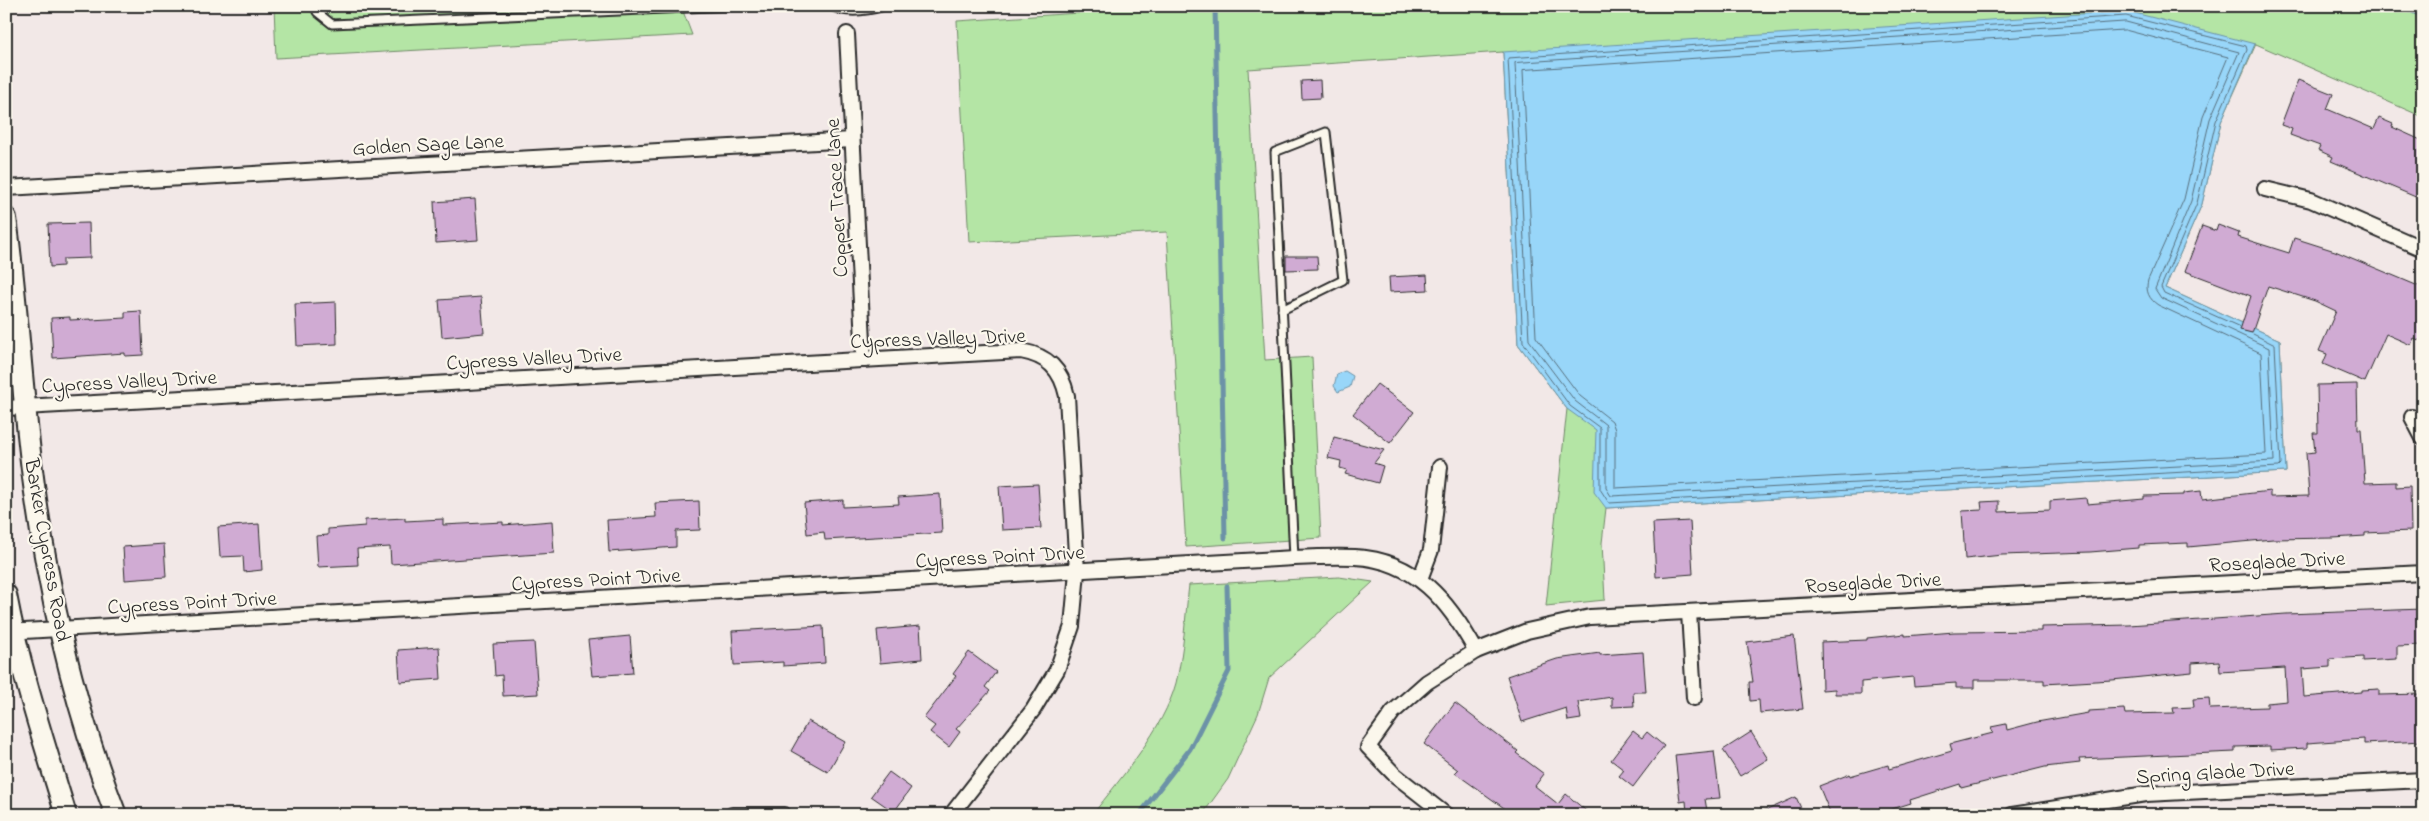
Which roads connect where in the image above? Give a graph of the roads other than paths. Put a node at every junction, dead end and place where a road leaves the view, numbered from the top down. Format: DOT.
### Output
graph roads {
  1 [pos="317,6"];
  2 [pos="732,6"];
  3 [pos="831,6"];
  4 [pos="885,6"];
  5 [pos="847,34"];
  6 [pos="852,140"];
  7 [pos="6,188"];
  8 [pos="2265,189"];
  9 [pos="6,218"];
  10 [pos="2423,248"];
  11 [pos="1282,310"];
  12 [pos="864,360"];
  13 [pos="26,407"];
  14 [pos="6,408"];
  15 [pos="2412,417"];
  16 [pos="2423,438"];
  17 [pos="1440,467"];
  18 [pos="1294,558"];
  19 [pos="1077,572"];
  20 [pos="2423,573"];
  21 [pos="1420,578"];
  22 [pos="6,595"];
  23 [pos="1689,612"];
  24 [pos="59,630"];
  25 [pos="10,632"];
  26 [pos="1476,651"];
  27 [pos="1694,698"];
  28 [pos="2423,780"];
  29 [pos="66,815"];
  30 [pos="116,815"];
  31 [pos="732,815"];
  32 [pos="784,815"];
  33 [pos="951,815"];
  34 [pos="1446,815"];
  35 [pos="2012,815"];
  1 -- 2 [label="lane"];
  3 -- 4 [label="lane"];
  5 -- 6 [label="street, Copper Trace Lane"];
  6 -- 7 [label="street, Golden Sage Lane"];
  6 -- 12 [label="street, Copper Trace Lane"];
  8 -- 10 [label="street"];
  9 -- 13 [label="main road, Barker Cypress Road"];
  11 -- 11 [label="lane"];
  11 -- 18 [label="lane"];
  12 -- 13 [label="street, Cypress Valley Drive"];
  12 -- 19 [label="street, Cypress Valley Drive"];
  13 -- 14 [label="street, Cypress Valley Drive"];
  13 -- 24 [label="main road, Barker Cypress Road"];
  15 -- 16 [label="street"];
  17 -- 21 [label="street"];
  18 -- 19 [label="street, Cypress Point Drive"];
  18 -- 21 [label="street, Cypress Point Drive"];
  19 -- 24 [label="street, Cypress Point Drive"];
  19 -- 33 [label="street"];
  20 -- 23 [label="street, Roseglade Drive"];
  21 -- 26 [label="street, Cypress Point Drive"];
  22 -- 25 [label="main road"];
  23 -- 26 [label="street, Roseglade Drive"];
  23 -- 27 [label="street"];
  24 -- 25 [label="street, Cypress Point Drive"];
  24 -- 30 [label="main road, Barker Cypress Road"];
  25 -- 29 [label="main road"];
  26 -- 34 [label="street, Roseglade Drive"];
  28 -- 35 [label="street, Spring Glade Drive"];
  31 -- 32 [label="street"];
}
